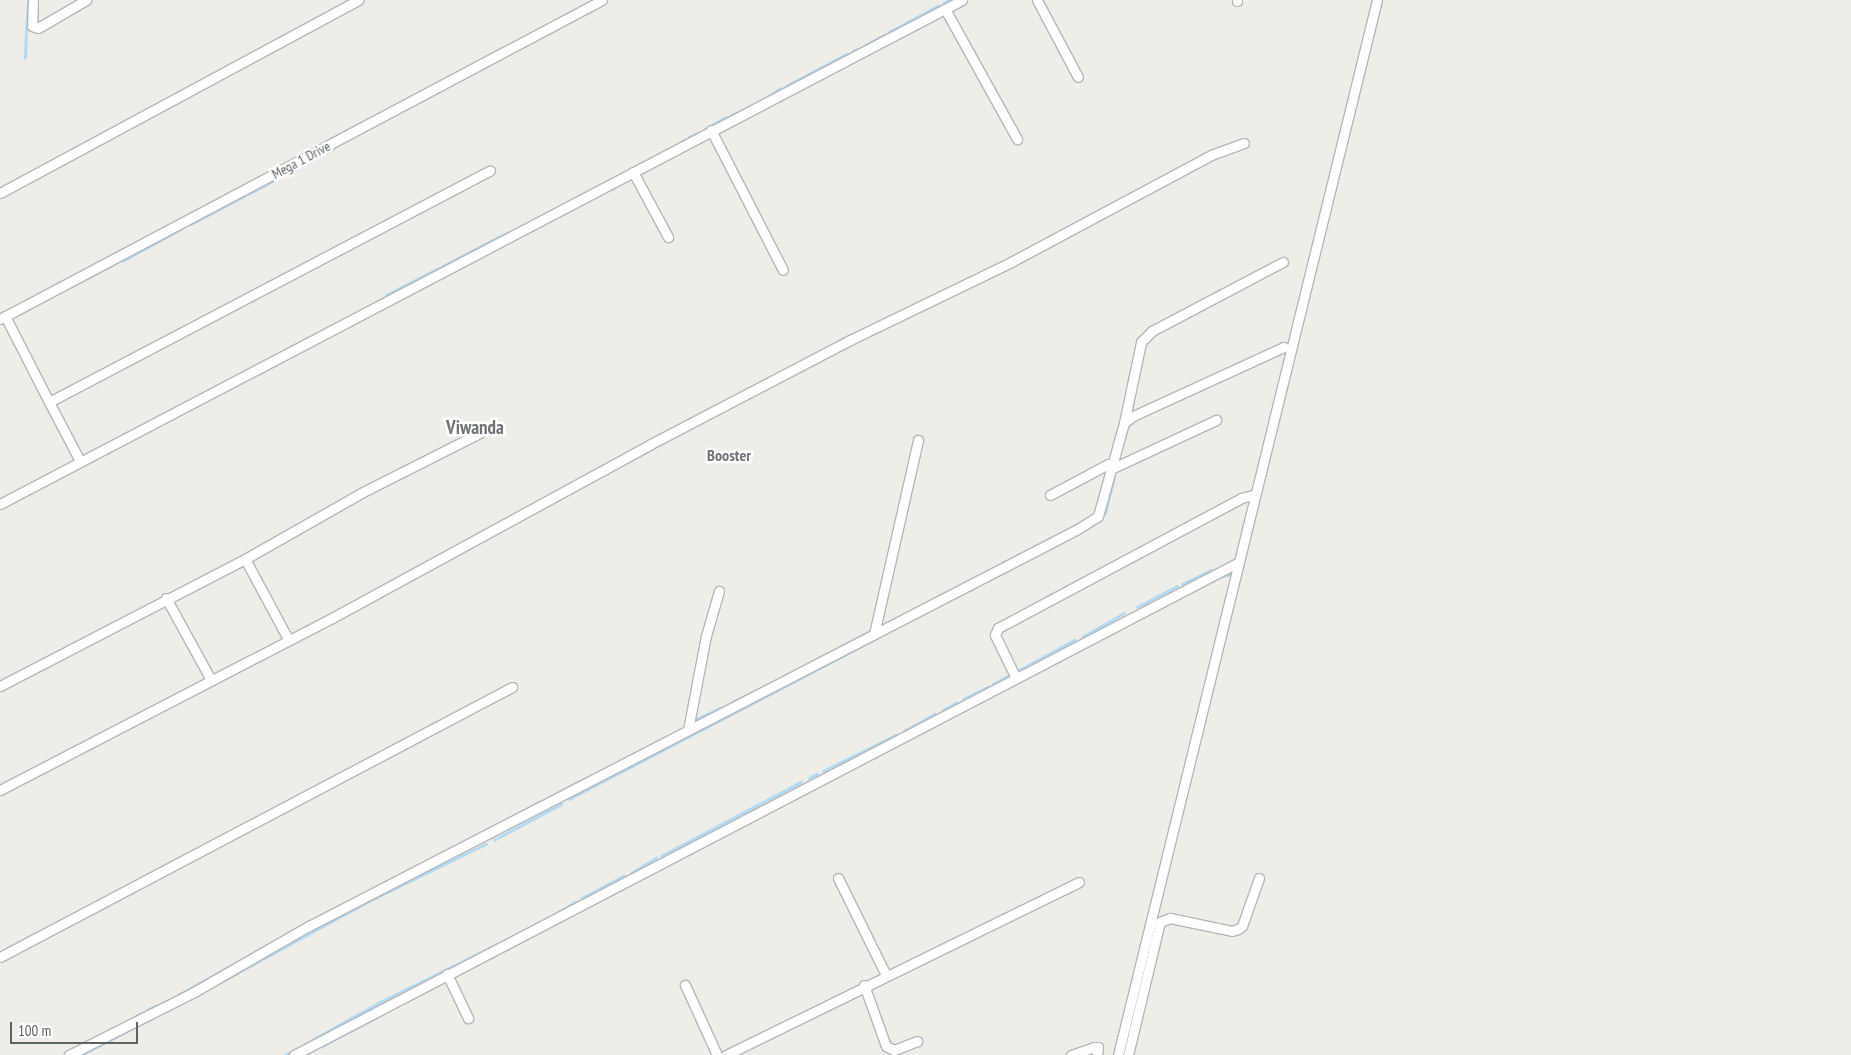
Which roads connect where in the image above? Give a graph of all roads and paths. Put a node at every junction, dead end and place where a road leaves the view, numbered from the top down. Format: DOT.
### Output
graph roads {
  1 [pos="33,0"];
  2 [pos="86,0"];
  3 [pos="358,0"];
  4 [pos="962,0"];
  5 [pos="1036,0"];
  6 [pos="1377,0"];
  7 [pos="599,1"];
  8 [pos="945,9"];
  9 [pos="1078,76"];
  10 [pos="711,130"];
  11 [pos="1017,139"];
  12 [pos="1244,143"];
  13 [pos="490,170"];
  14 [pos="633,172"];
  15 [pos="0,193"];
  16 [pos="668,238"];
  17 [pos="1283,262"];
  18 [pos="783,270"];
  19 [pos="3,317"];
  20 [pos="1284,347"];
  21 [pos="49,402"];
  22 [pos="1216,420"];
  23 [pos="1124,424"];
  24 [pos="480,433"];
  25 [pos="918,440"];
  26 [pos="80,461"];
  27 [pos="1113,468"];
  28 [pos="1050,495"];
  29 [pos="1253,495"];
  30 [pos="0,504"];
  31 [pos="244,560"];
  32 [pos="1237,564"];
  33 [pos="718,591"];
  34 [pos="166,598"];
  35 [pos="874,634"];
  36 [pos="288,639"];
  37 [pos="1015,676"];
  38 [pos="211,680"];
  39 [pos="0,686"];
  40 [pos="512,687"];
  41 [pos="688,730"];
  42 [pos="0,790"];
  43 [pos="838,878"];
  44 [pos="1259,878"];
  45 [pos="1078,882"];
  46 [pos="0,957"];
  47 [pos="447,974"];
  48 [pos="886,975"];
  49 [pos="685,985"];
  50 [pos="864,985"];
  51 [pos="468,1018"];
  52 [pos="917,1041"];
  53 [pos="905,1051"];
  54 [pos="69,1055"];
  55 [pos="294,1055"];
  56 [pos="717,1055"];
  57 [pos="726,1055"];
  58 [pos="1071,1055"];
  59 [pos="1097,1055"];
  60 [pos="1118,1055"];
  61 [pos="1128,1055"];
  1 -- 2 [label="street"];
  3 -- 15 [label="street"];
  4 -- 8 [label="street"];
  5 -- 9 [label="street"];
  6 -- 29 [label="street"];
  7 -- 19 [label="street, Mega 1 Drive"];
  8 -- 10 [label="street"];
  8 -- 11 [label="street"];
  10 -- 14 [label="street"];
  10 -- 18 [label="street"];
  12 -- 36 [label="street"];
  13 -- 21 [label="street"];
  14 -- 16 [label="street"];
  14 -- 26 [label="street"];
  17 -- 23 [label="street"];
  19 -- 21 [label="street"];
  20 -- 23 [label="street"];
  21 -- 26 [label="street"];
  22 -- 27 [label="street"];
  23 -- 27 [label="street"];
  24 -- 31 [label="street"];
  25 -- 35 [label="street"];
  26 -- 30 [label="street"];
  27 -- 28 [label="street"];
  27 -- 35 [label="street"];
  29 -- 32 [label="street"];
  29 -- 37 [label="street"];
  31 -- 34 [label="street"];
  31 -- 36 [label="street"];
  32 -- 37 [label="street"];
  32 -- 60 [label="street"];
  33 -- 41 [label="street"];
  34 -- 38 [label="street"];
  34 -- 39 [label="street"];
  35 -- 41 [label="street"];
  36 -- 38 [label="street"];
  37 -- 47 [label="street"];
  38 -- 42 [label="street"];
  40 -- 46 [label="street"];
  41 -- 54 [label="street"];
  43 -- 48 [label="street"];
  44 -- 61 [label="street"];
  45 -- 48 [label="street"];
  47 -- 51 [label="street"];
  47 -- 55 [label="street"];
  48 -- 50 [label="street"];
  49 -- 56 [label="street"];
  50 -- 53 [label="street"];
  50 -- 57 [label="street"];
  52 -- 53 [label="street"];
  58 -- 59 [label="street"];
}
